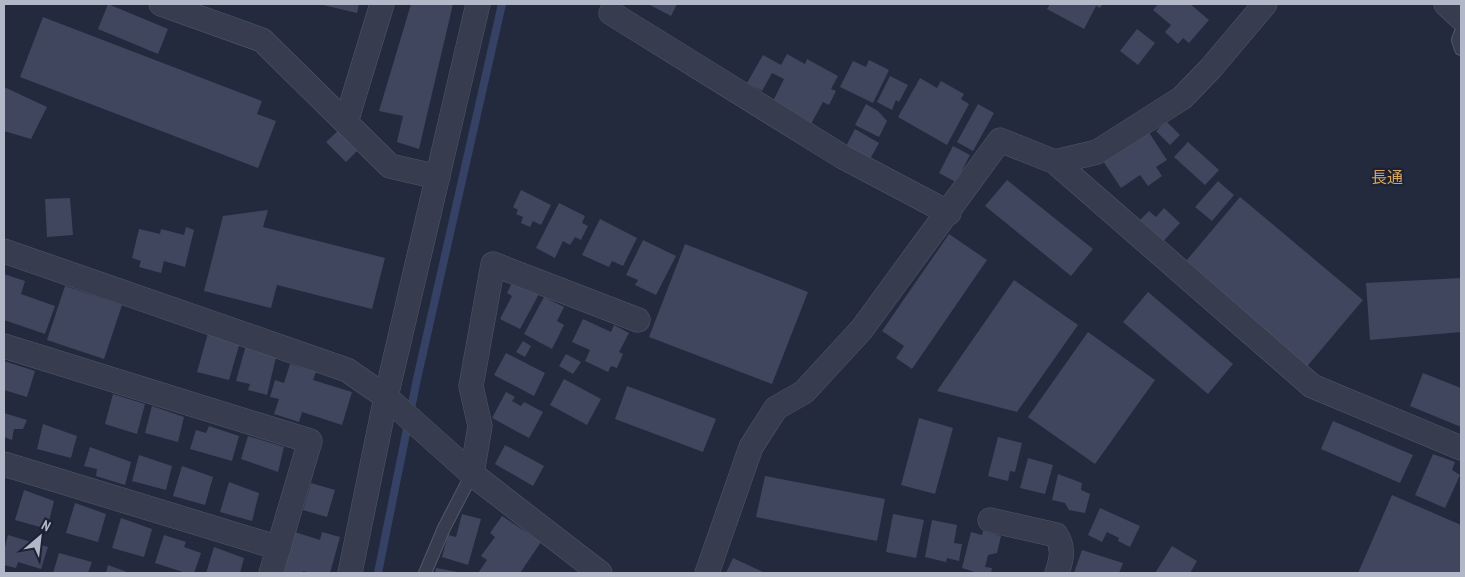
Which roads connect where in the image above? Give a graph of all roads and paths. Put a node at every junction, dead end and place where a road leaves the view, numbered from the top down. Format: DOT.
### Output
graph roads {
  1 [pos="161,4"];
  2 [pos="382,4"];
  3 [pos="478,4"];
  4 [pos="1265,4"];
  5 [pos="1446,4"];
  6 [pos="611,12"];
  7 [pos="1461,18"];
  8 [pos="1461,32"];
  9 [pos="1461,49"];
  10 [pos="346,122"];
  11 [pos="1055,162"];
  12 [pos="438,177"];
  13 [pos="948,213"];
  14 [pos="4,251"];
  15 [pos="638,320"];
  16 [pos="4,346"];
  17 [pos="386,397"];
  18 [pos="1461,448"];
  19 [pos="4,464"];
  20 [pos="472,474"];
  21 [pos="990,520"];
  22 [pos="279,548"];
  23 [pos="271,573"];
  24 [pos="350,573"];
  25 [pos="425,573"];
  26 [pos="600,573"];
  27 [pos="707,573"];
  28 [pos="1057,573"];
  1 -- 10 [label="street"];
  2 -- 10 [label="street"];
  3 -- 12 [label="street"];
  4 -- 11 [label="street"];
  5 -- 7 [label="street"];
  6 -- 13 [label="street"];
  8 -- 9 [label="lane"];
  10 -- 12 [label="street"];
  11 -- 13 [label="street"];
  11 -- 18 [label="street"];
  12 -- 17 [label="street"];
  13 -- 27 [label="street"];
  14 -- 17 [label="street"];
  15 -- 20 [label="street"];
  16 -- 22 [label="street"];
  17 -- 20 [label="street"];
  17 -- 24 [label="street"];
  19 -- 22 [label="street"];
  20 -- 25 [label="lane"];
  20 -- 26 [label="street"];
  21 -- 28 [label="street"];
  22 -- 23 [label="street"];
}
